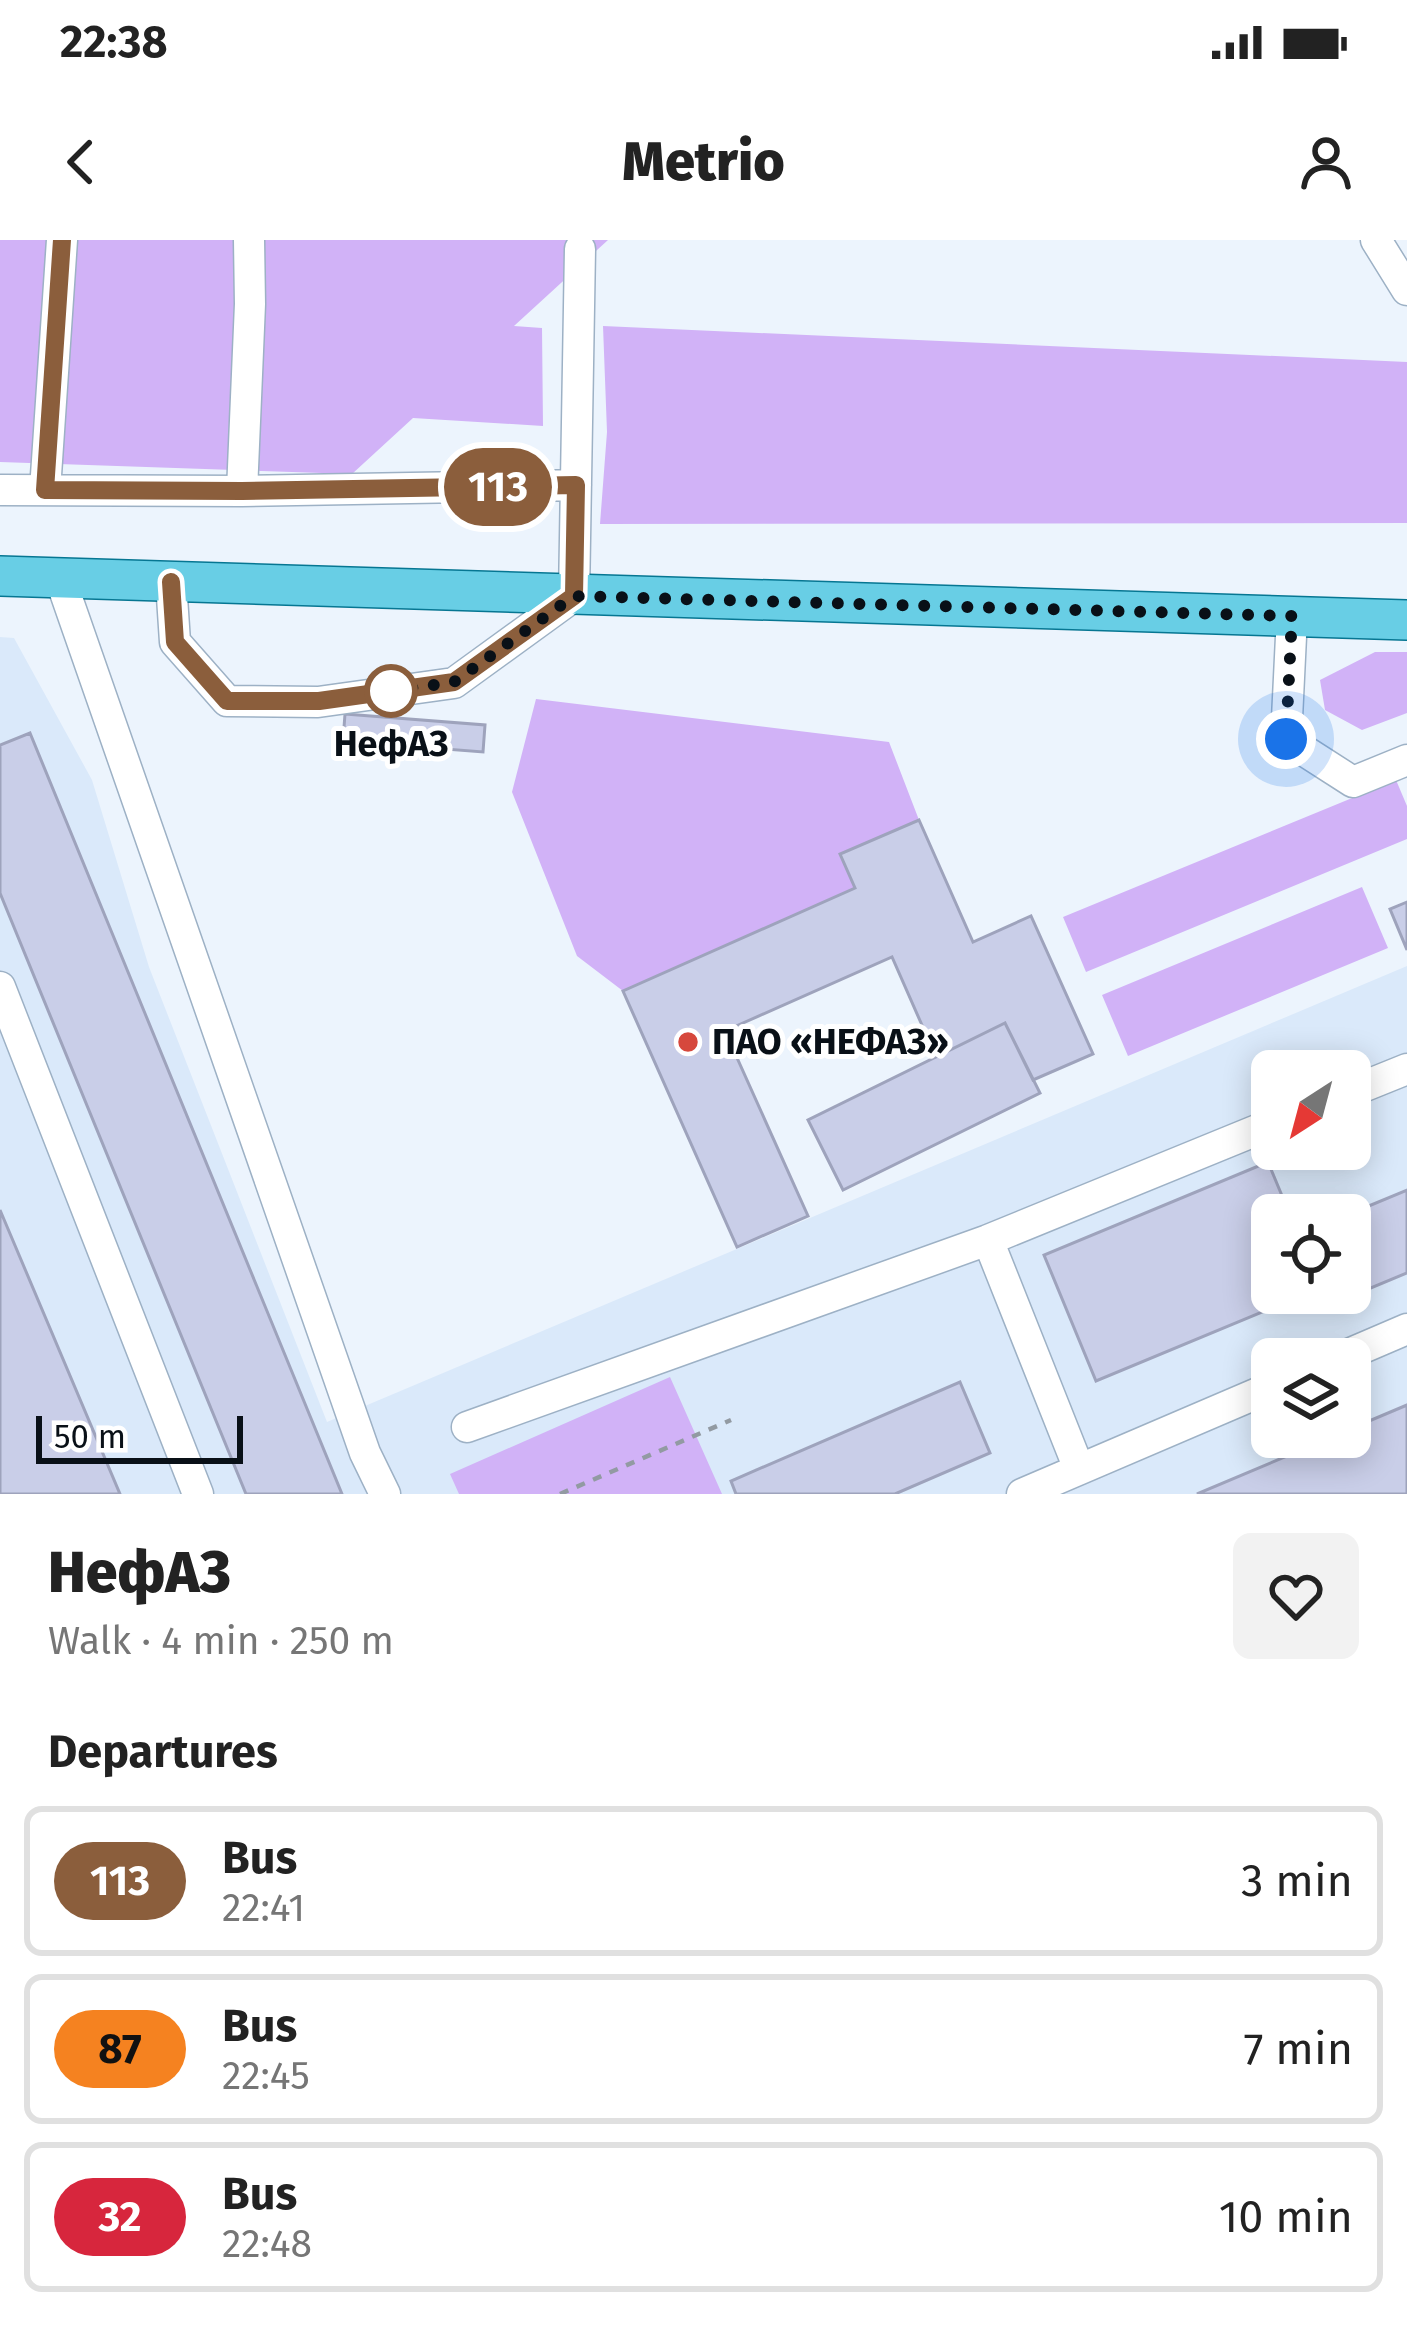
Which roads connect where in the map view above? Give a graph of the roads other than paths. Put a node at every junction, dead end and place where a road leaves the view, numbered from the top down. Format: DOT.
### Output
graph roads {
  1 [pos="62,240"];
  2 [pos="249,240"];
  3 [pos="1376,240"];
  4 [pos="580,249"];
  5 [pos="1407,290"];
  6 [pos="576,485"];
  7 [pos="0,490"];
  8 [pos="45,490"];
  9 [pos="242,491"];
  10 [pos="0,576"];
  11 [pos="60,578"];
  12 [pos="171,582"];
  13 [pos="574,596"];
  14 [pos="1292,616"];
  15 [pos="1407,620"];
  16 [pos="1407,760"];
  17 [pos="0,987"];
  18 [pos="1407,1069"];
  19 [pos="1371,1084"];
  20 [pos="1251,1133"];
  21 [pos="988,1240"];
  22 [pos="1407,1329"];
  23 [pos="1371,1344"];
  24 [pos="1251,1396"];
  25 [pos="467,1427"];
  26 [pos="1079,1469"];
  27 [pos="198,1494"];
  28 [pos="385,1494"];
  29 [pos="1022,1494"];
  1 -- 8 [label="lane"];
  2 -- 9 [label="lane"];
  3 -- 5 [label="lane"];
  4 -- 6 [label="lane"];
  6 -- 9 [label="lane"];
  6 -- 13 [label="lane"];
  7 -- 8 [label="lane"];
  8 -- 9 [label="lane"];
  10 -- 11 [label="main road"];
  11 -- 12 [label="main road"];
  11 -- 28 [label="lane"];
  12 -- 13 [label="main road"];
  12 -- 13 [label="lane"];
  13 -- 14 [label="main road"];
  14 -- 15 [label="main road"];
  14 -- 16 [label="lane"];
  17 -- 27 [label="lane"];
  18 -- 19 [label="lane"];
  20 -- 21 [label="lane"];
  21 -- 25 [label="lane"];
  21 -- 26 [label="lane"];
  22 -- 23 [label="lane"];
  24 -- 26 [label="lane"];
  26 -- 29 [label="lane"];
}
